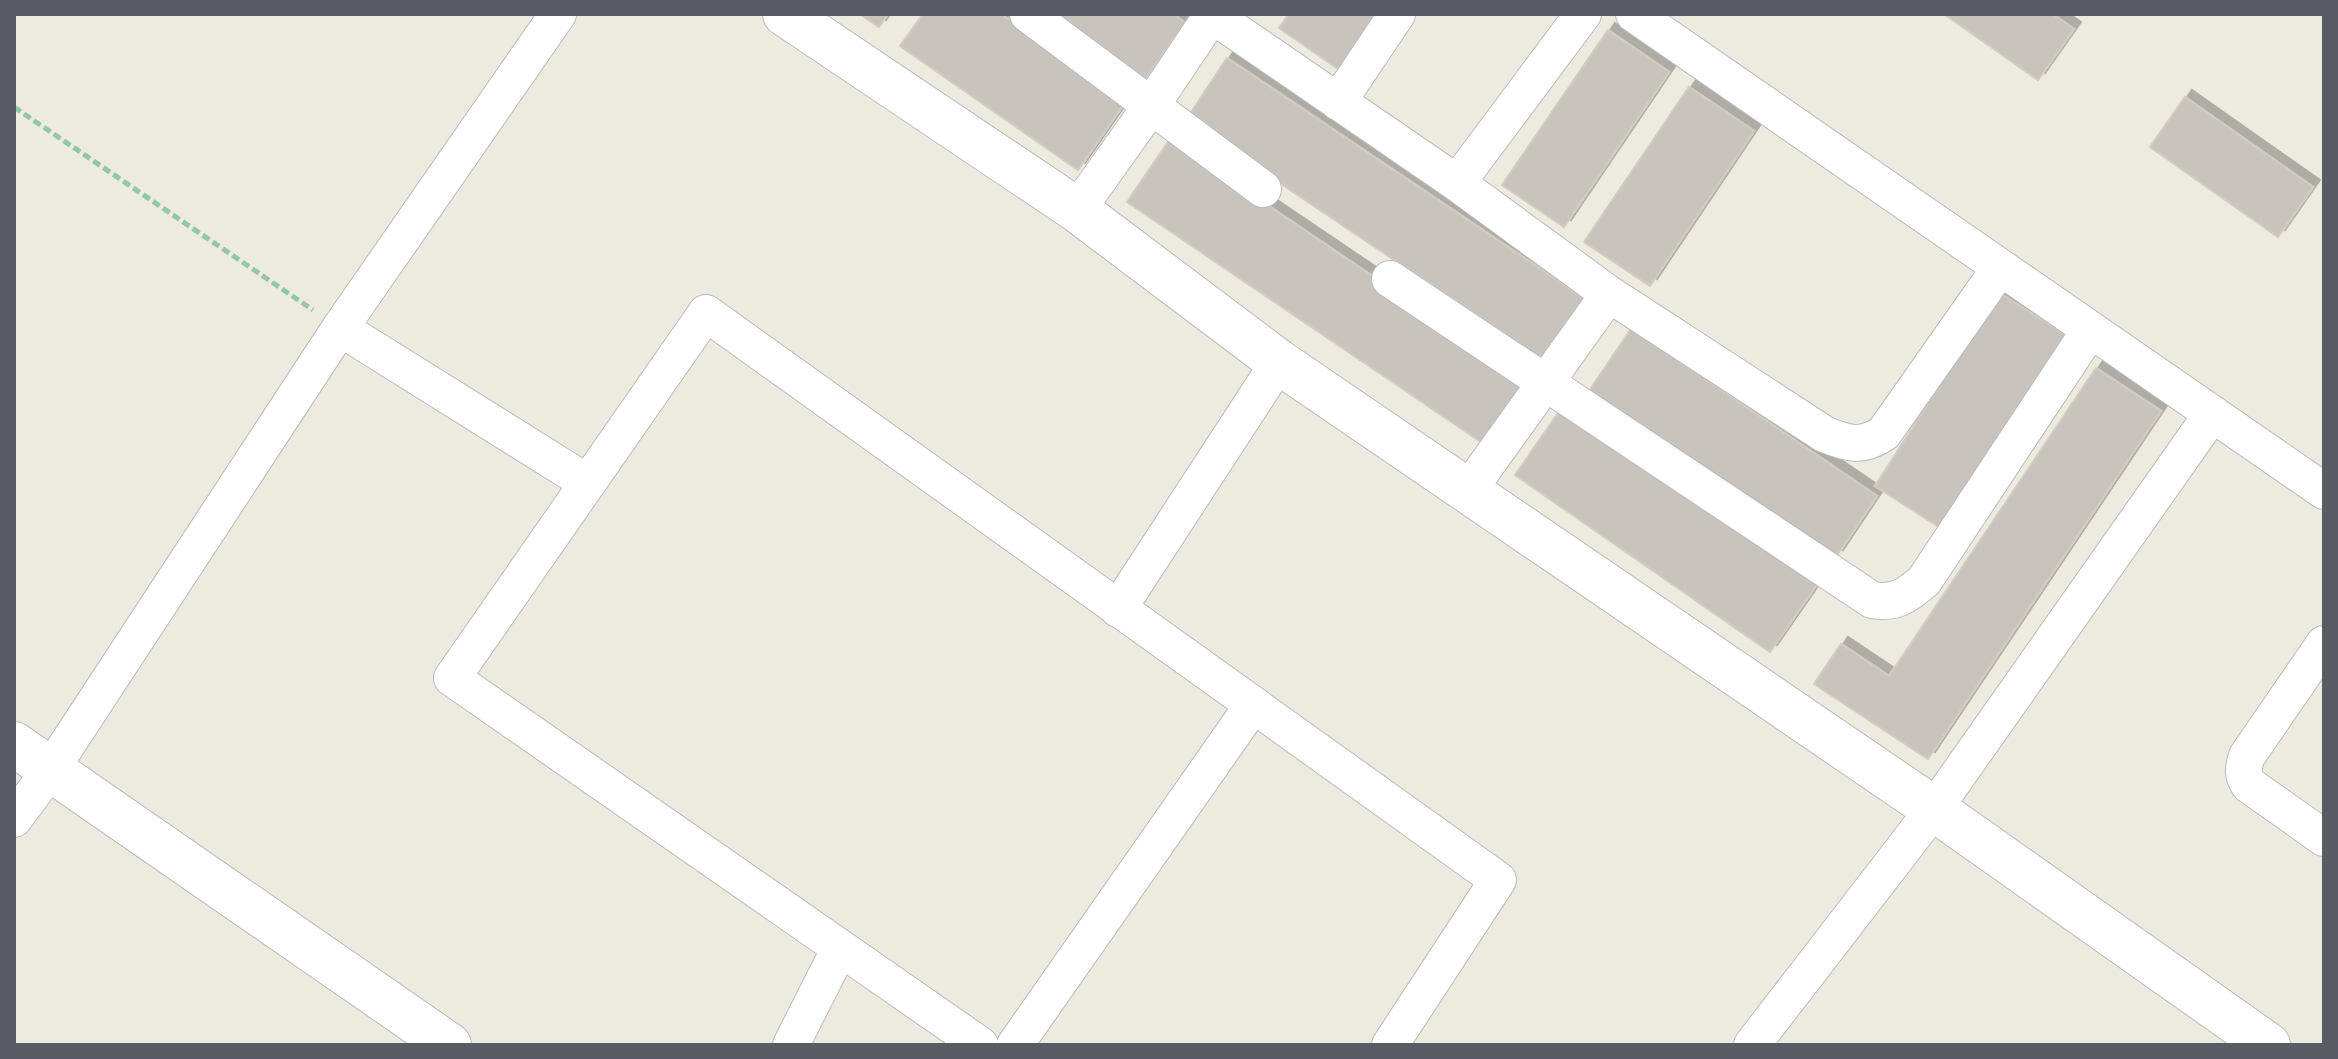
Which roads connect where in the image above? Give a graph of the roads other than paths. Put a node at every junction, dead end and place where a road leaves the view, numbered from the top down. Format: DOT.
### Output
graph roads {
  1 [pos="558,14"];
  2 [pos="785,14"];
  3 [pos="1028,14"];
  4 [pos="1397,14"];
  5 [pos="1583,14"];
  6 [pos="1634,14"];
  7 [pos="1211,15"];
  8 [pos="1338,102"];
  9 [pos="1151,106"];
  10 [pos="1457,183"];
  11 [pos="1263,189"];
  12 [pos="1077,210"];
  13 [pos="2000,268"];
  14 [pos="1390,279"];
  15 [pos="1609,294"];
  16 [pos="340,328"];
  17 [pos="2090,330"];
  18 [pos="1279,362"];
  19 [pos="1544,384"];
  20 [pos="2212,414"];
  21 [pos="588,483"];
  22 [pos="1469,489"];
  23 [pos="2324,491"];
  24 [pos="1118,609"];
  25 [pos="2324,644"];
  26 [pos="1253,705"];
  27 [pos="14,744"];
  28 [pos="51,769"];
  29 [pos="1934,809"];
  30 [pos="14,819"];
  31 [pos="2324,838"];
  32 [pos="840,948"];
  33 [pos="449,1045"];
  34 [pos="791,1045"];
  35 [pos="980,1045"];
  36 [pos="1015,1045"];
  37 [pos="1390,1045"];
  38 [pos="1752,1045"];
  39 [pos="2268,1045"];
  1 -- 16 [label="street"];
  2 -- 12 [label="street"];
  3 -- 9 [label="street"];
  4 -- 8 [label="street"];
  5 -- 10 [label="street"];
  6 -- 13 [label="street"];
  7 -- 8 [label="street"];
  7 -- 9 [label="street"];
  8 -- 10 [label="street"];
  9 -- 11 [label="street"];
  9 -- 12 [label="street"];
  10 -- 15 [label="street"];
  12 -- 18 [label="street"];
  13 -- 15 [label="street"];
  13 -- 17 [label="street"];
  14 -- 19 [label="street"];
  15 -- 19 [label="street"];
  16 -- 21 [label="street"];
  16 -- 28 [label="street"];
  17 -- 19 [label="street"];
  17 -- 20 [label="street"];
  18 -- 22 [label="street"];
  18 -- 24 [label="street"];
  19 -- 22 [label="street"];
  20 -- 23 [label="street"];
  20 -- 29 [label="street"];
  21 -- 24 [label="street"];
  21 -- 32 [label="street"];
  22 -- 29 [label="street"];
  24 -- 26 [label="street"];
  25 -- 31 [label="street"];
  26 -- 36 [label="street"];
  26 -- 37 [label="street"];
  27 -- 28 [label="street"];
  28 -- 30 [label="street"];
  28 -- 33 [label="street"];
  29 -- 38 [label="street"];
  29 -- 39 [label="street"];
  32 -- 34 [label="street"];
  32 -- 35 [label="street"];
}
